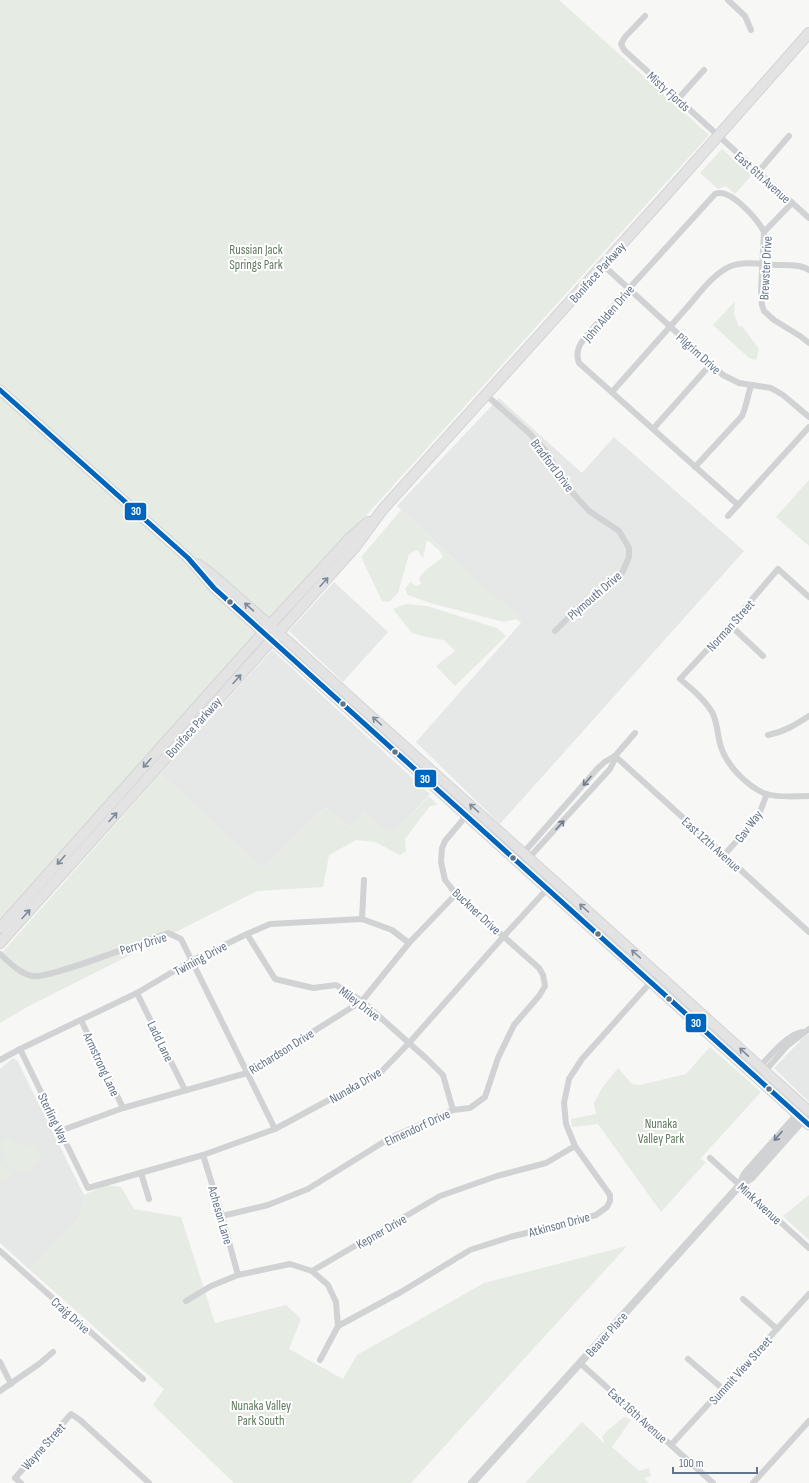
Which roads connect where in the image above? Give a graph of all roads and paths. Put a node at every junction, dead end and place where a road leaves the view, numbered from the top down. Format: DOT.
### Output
graph roads {
  1 [pos="728,0"];
  2 [pos="645,16"];
  3 [pos="752,30"];
  4 [pos="809,33"];
  5 [pos="704,70"];
  6 [pos="678,99"];
  7 [pos="718,136"];
  8 [pos="789,136"];
  9 [pos="758,172"];
  10 [pos="792,203"];
  11 [pos="809,218"];
  12 [pos="764,232"];
  13 [pos="763,264"];
  14 [pos="603,265"];
  15 [pos="809,270"];
  16 [pos="629,289"];
  17 [pos="670,326"];
  18 [pos="809,343"];
  19 [pos="710,364"];
  20 [pos="751,385"];
  21 [pos="0,390"];
  22 [pos="612,392"];
  23 [pos="485,394"];
  24 [pos="809,417"];
  25 [pos="809,427"];
  26 [pos="653,429"];
  27 [pos="695,467"];
  28 [pos="738,505"];
  29 [pos="383,509"];
  30 [pos="728,516"];
  31 [pos="629,557"];
  32 [pos="809,597"];
  33 [pos="730,625"];
  34 [pos="267,629"];
  35 [pos="555,631"];
  36 [pos="275,636"];
  37 [pos="763,656"];
  38 [pos="809,716"];
  39 [pos="635,733"];
  40 [pos="768,735"];
  41 [pos="615,756"];
  42 [pos="408,763"];
  43 [pos="767,794"];
  44 [pos="809,796"];
  45 [pos="462,798"];
  46 [pos="466,816"];
  47 [pos="724,855"];
  48 [pos="525,857"];
  49 [pos="531,874"];
  50 [pos="364,880"];
  51 [pos="554,881"];
  52 [pos="547,889"];
  53 [pos="456,894"];
  54 [pos="362,919"];
  55 [pos="0,928"];
  56 [pos="809,932"];
  57 [pos="247,934"];
  58 [pos="504,936"];
  59 [pos="0,943"];
  60 [pos="409,943"];
  61 [pos="0,954"];
  62 [pos="191,962"];
  63 [pos="658,974"];
  64 [pos="543,975"];
  65 [pos="651,982"];
  66 [pos="137,993"];
  67 [pos="362,1001"];
  68 [pos="81,1020"];
  69 [pos="807,1030"];
  70 [pos="409,1043"];
  71 [pos="20,1049"];
  72 [pos="0,1060"];
  73 [pos="762,1069"];
  74 [pos="247,1073"];
  75 [pos="755,1077"];
  76 [pos="185,1090"];
  77 [pos="123,1108"];
  78 [pos="453,1110"];
  79 [pos="805,1115"];
  80 [pos="275,1129"];
  81 [pos="60,1131"];
  82 [pos="575,1146"];
  83 [pos="203,1155"];
  84 [pos="710,1158"];
  85 [pos="141,1173"];
  86 [pos="740,1184"];
  87 [pos="88,1188"];
  88 [pos="149,1199"];
  89 [pos="222,1216"];
  90 [pos="809,1248"];
  91 [pos="0,1251"];
  92 [pos="312,1271"];
  93 [pos="238,1275"];
  94 [pos="809,1294"];
  95 [pos="743,1299"];
  96 [pos="186,1301"];
  97 [pos="338,1326"];
  98 [pos="777,1329"];
  99 [pos="53,1352"];
  100 [pos="688,1359"];
  101 [pos="320,1360"];
  102 [pos="0,1362"];
  103 [pos="580,1363"];
  104 [pos="143,1379"];
  105 [pos="11,1384"];
  106 [pos="723,1389"];
  107 [pos="0,1391"];
  108 [pos="809,1421"];
  109 [pos="671,1445"];
  110 [pos="21,1483"];
  111 [pos="149,1483"];
  112 [pos="472,1483"];
  113 [pos="713,1483"];
  114 [pos="753,1483"];
  1 -- 3 [label="street"];
  2 -- 6 [label="street, Misty Fjords"];
  4 -- 7 [label="main road, Boniface Parkway"];
  5 -- 6 [label="street"];
  6 -- 7 [label="street, Misty Fjords"];
  7 -- 9 [label="street, East 6th Avenue"];
  7 -- 14 [label="main road, Boniface Parkway"];
  8 -- 9 [label="street"];
  9 -- 10 [label="street, East 6th Avenue"];
  10 -- 11 [label="street, East 6th Avenue"];
  10 -- 12 [label="street, Brewster Drive"];
  12 -- 13 [label="street, Brewster Drive"];
  12 -- 16 [label="street, John Alden Drive"];
  13 -- 15 [label="street"];
  13 -- 17 [label="street"];
  13 -- 18 [label="street, Brewster Drive"];
  14 -- 16 [label="street, Pilgrim Drive"];
  14 -- 23 [label="main road, Boniface Parkway"];
  16 -- 17 [label="street, Pilgrim Drive"];
  16 -- 22 [label="street, John Alden Drive"];
  17 -- 19 [label="street, Pilgrim Drive"];
  17 -- 22 [label="street"];
  19 -- 20 [label="street, Pilgrim Drive"];
  19 -- 26 [label="street"];
  20 -- 24 [label="street, Pilgrim Drive"];
  20 -- 27 [label="street"];
  21 -- 34 [label="main road"];
  22 -- 26 [label="street, John Alden Drive"];
  23 -- 29 [label="main road, Boniface Parkway"];
  23 -- 31 [label="street, Bradford Drive"];
  25 -- 28 [label="street"];
  26 -- 27 [label="street, John Alden Drive"];
  27 -- 28 [label="street, John Alden Drive"];
  28 -- 30 [label="street"];
  29 -- 34 [label="main road, Boniface Parkway"];
  36 -- 29 [label="main road, Boniface Parkway, one-way"];
  31 -- 35 [label="street, Plymouth Drive"];
  32 -- 33 [label="street, Norman Street"];
  33 -- 37 [label="street"];
  33 -- 43 [label="street, Norman Street"];
  34 -- 36 [label="main road"];
  34 -- 55 [label="main road, Boniface Parkway, one-way"];
  36 -- 42 [label="main road"];
  45 -- 36 [label="main road, one-way"];
  59 -- 36 [label="main road, Boniface Parkway, one-way"];
  38 -- 40 [label="street"];
  39 -- 41 [label="street"];
  41 -- 47 [label="street, East 12th Avenue"];
  41 -- 48 [label="street, one-way"];
  48 -- 41 [label="street, one-way"];
  42 -- 45 [label="main road"];
  42 -- 46 [label="main road"];
  43 -- 44 [label="street"];
  43 -- 47 [label="street, Gav Way"];
  48 -- 45 [label="main road, one-way"];
  46 -- 48 [label="street"];
  46 -- 49 [label="main road"];
  46 -- 53 [label="street, Buckner Drive"];
  47 -- 56 [label="street, East 12th Avenue"];
  48 -- 49 [label="street"];
  48 -- 51 [label="main road"];
  49 -- 52 [label="main road"];
  50 -- 54 [label="street"];
  51 -- 52 [label="street, Nunaka Drive"];
  63 -- 51 [label="main road, one-way"];
  52 -- 58 [label="street, Nunaka Drive"];
  52 -- 65 [label="main road"];
  53 -- 58 [label="street, Buckner Drive"];
  53 -- 60 [label="street, Richardson Drive"];
  54 -- 57 [label="street, Twining Drive"];
  54 -- 60 [label="street, Twining Drive"];
  57 -- 62 [label="street, Twining Drive"];
  57 -- 67 [label="street, Miley Drive"];
  58 -- 64 [label="street, Buckner Drive"];
  58 -- 70 [label="street, Nunaka Drive"];
  60 -- 67 [label="street, Richardson Drive"];
  61 -- 62 [label="street, Perry Drive"];
  62 -- 66 [label="street, Twining Drive"];
  62 -- 74 [label="street, Perry Drive"];
  63 -- 65 [label="street, Atkinson Drive"];
  73 -- 63 [label="main road, one-way"];
  64 -- 78 [label="street, Elmendorf Drive"];
  65 -- 75 [label="main road"];
  65 -- 82 [label="street, Atkinson Drive"];
  66 -- 68 [label="street, Twining Drive"];
  66 -- 76 [label="street, Ladd Lane"];
  67 -- 70 [label="street, Miley Drive"];
  67 -- 74 [label="street, Richardson Drive"];
  68 -- 71 [label="street, Twining Drive"];
  68 -- 77 [label="street, Armstrong Lane"];
  69 -- 73 [label="street"];
  70 -- 78 [label="street, Miley Drive"];
  70 -- 80 [label="street, Nunaka Drive"];
  71 -- 72 [label="street, Twining Drive"];
  71 -- 81 [label="street, Sterling Way"];
  73 -- 75 [label="street"];
  73 -- 79 [label="main road"];
  74 -- 76 [label="street, Richardson Drive"];
  74 -- 80 [label="street, Perry Drive"];
  75 -- 79 [label="main road"];
  76 -- 77 [label="street, Richardson Drive"];
  77 -- 81 [label="street, Richardson Drive"];
  78 -- 89 [label="street, Elmendorf Drive"];
  79 -- 86 [label="street, Beaver Place"];
  80 -- 83 [label="street, Nunaka Drive"];
  81 -- 87 [label="street, Sterling Way"];
  82 -- 92 [label="street, Kepner Drive"];
  82 -- 97 [label="street, Atkinson Drive"];
  83 -- 85 [label="street, Nunaka Drive"];
  83 -- 89 [label="street, Acheson Lane"];
  84 -- 86 [label="street, Mink Avenue"];
  85 -- 87 [label="street, Nunaka Drive"];
  85 -- 88 [label="street"];
  86 -- 90 [label="street, Mink Avenue"];
  86 -- 103 [label="street, Beaver Place"];
  89 -- 93 [label="street, Acheson Lane"];
  91 -- 104 [label="street, Craig Drive"];
  92 -- 93 [label="street"];
  92 -- 97 [label="street"];
  93 -- 96 [label="street"];
  94 -- 98 [label="street, Summit View Street"];
  95 -- 98 [label="street"];
  97 -- 101 [label="street"];
  98 -- 106 [label="street, Summit View Street"];
  99 -- 105 [label="street"];
  100 -- 106 [label="street"];
  102 -- 105 [label="street"];
  103 -- 109 [label="street, East 16th Avenue"];
  103 -- 112 [label="street, Beaver Place"];
  105 -- 107 [label="street"];
  106 -- 109 [label="street, Summit View Street"];
  108 -- 114 [label="street"];
  109 -- 113 [label="street, East 16th Avenue"];
  110 -- 111 [label="street, Wayne Street"];
}
